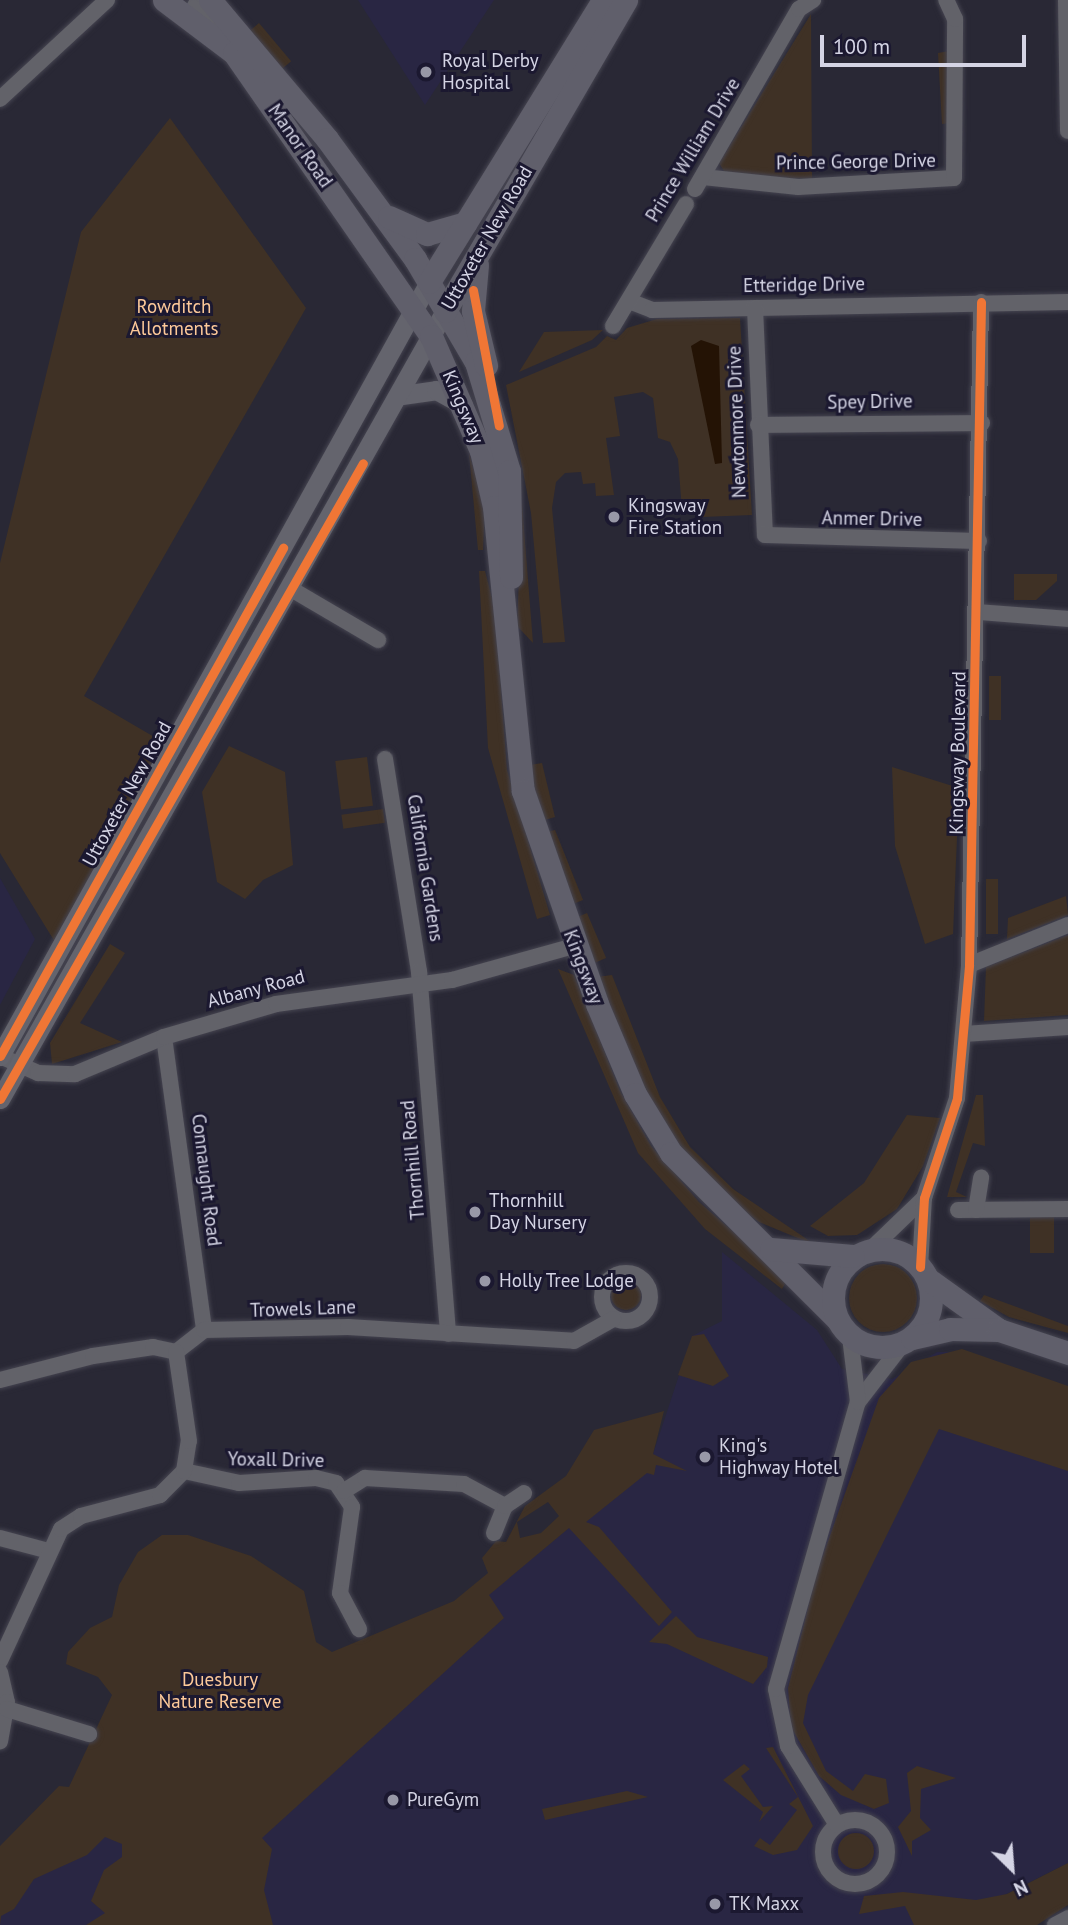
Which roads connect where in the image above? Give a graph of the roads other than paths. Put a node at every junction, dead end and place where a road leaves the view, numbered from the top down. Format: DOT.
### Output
graph roads {
  1 [pos="107,0"];
  2 [pos="164,0"];
  3 [pos="198,0"];
  4 [pos="210,0"];
  5 [pos="603,0"];
  6 [pos="626,0"];
  7 [pos="813,0"];
  8 [pos="946,0"];
  9 [pos="1066,0"];
  10 [pos="234,53"];
  11 [pos="1068,89"];
  12 [pos="0,99"];
  13 [pos="1068,131"];
  14 [pos="699,183"];
  15 [pos="686,204"];
  16 [pos="378,209"];
  17 [pos="465,223"];
  18 [pos="480,251"];
  19 [pos="429,282"];
  20 [pos="629,301"];
  21 [pos="981,302"];
  22 [pos="1068,302"];
  23 [pos="755,308"];
  24 [pos="445,311"];
  25 [pos="415,313"];
  26 [pos="612,326"];
  27 [pos="431,336"];
  28 [pos="402,395"];
  29 [pos="467,408"];
  30 [pos="982,422"];
  31 [pos="758,425"];
  32 [pos="499,426"];
  33 [pos="765,535"];
  34 [pos="979,541"];
  35 [pos="291,589"];
  36 [pos="978,612"];
  37 [pos="1068,618"];
  38 [pos="506,633"];
  39 [pos="378,640"];
  40 [pos="385,759"];
  41 [pos="1068,925"];
  42 [pos="574,946"];
  43 [pos="969,965"];
  44 [pos="418,984"];
  45 [pos="1068,1027"];
  46 [pos="964,1034"];
  47 [pos="164,1037"];
  48 [pos="0,1056"];
  49 [pos="20,1066"];
  50 [pos="0,1099"];
  51 [pos="981,1177"];
  52 [pos="923,1198"];
  53 [pos="1068,1209"];
  54 [pos="958,1210"];
  55 [pos="976,1210"];
  56 [pos="772,1249"];
  57 [pos="862,1253"];
  58 [pos="924,1273"];
  59 [pos="613,1319"];
  60 [pos="843,1328"];
  61 [pos="204,1330"];
  62 [pos="999,1330"];
  63 [pos="449,1334"];
  64 [pos="907,1341"];
  65 [pos="176,1352"];
  66 [pos="1068,1353"];
  67 [pos="0,1380"];
  68 [pos="858,1402"];
  69 [pos="184,1471"];
  70 [pos="344,1491"];
  71 [pos="524,1493"];
  72 [pos="505,1506"];
  73 [pos="494,1533"];
  74 [pos="0,1538"];
  75 [pos="49,1551"];
  76 [pos="359,1629"];
  77 [pos="0,1661"];
  78 [pos="0,1672"];
  79 [pos="7,1709"];
  80 [pos="89,1734"];
  81 [pos="0,1741"];
  82 [pos="838,1825"];
  83 [pos="1068,1918"];
  84 [pos="1055,1925"];
  1 -- 12 [label="street"];
  2 -- 10 [label="highway, Manor Road"];
  3 -- 10 [label="street"];
  4 -- 16 [label="highway, Manor Road"];
  5 -- 17 [label="highway, Uttoxeter New Road"];
  6 -- 18 [label="highway, Uttoxeter New Road"];
  7 -- 14 [label="street, Prince William Drive"];
  8 -- 14 [label="street, Prince George Drive"];
  9 -- 11 [label="street"];
  10 -- 25 [label="highway, Manor Road"];
  11 -- 13 [label="street"];
  15 -- 20 [label="street, Prince William Drive"];
  16 -- 17 [label="highway"];
  16 -- 19 [label="highway, Manor Road"];
  17 -- 19 [label="highway, Uttoxeter New Road"];
  18 -- 24 [label="highway, Uttoxeter New Road"];
  18 -- 32 [label="highway"];
  19 -- 24 [label="highway, Kingsway"];
  19 -- 25 [label="main road, Uttoxeter New Road"];
  20 -- 23 [label="street, Etteridge Drive"];
  20 -- 26 [label="street, Prince William Drive"];
  21 -- 22 [label="street, Etteridge Drive"];
  21 -- 23 [label="street, Etteridge Drive"];
  21 -- 30 [label="street, Kingsway Boulevard"];
  23 -- 31 [label="street, Newtonmore Drive"];
  24 -- 25 [label="highway"];
  24 -- 27 [label="main road, Uttoxeter New Road"];
  24 -- 32 [label="highway, Kingsway"];
  25 -- 27 [label="highway, Kingsway"];
  25 -- 48 [label="main road, Uttoxeter New Road"];
  27 -- 28 [label="main road, Uttoxeter New Road"];
  27 -- 29 [label="highway, Kingsway"];
  28 -- 29 [label="main road"];
  28 -- 35 [label="main road, Uttoxeter New Road"];
  29 -- 38 [label="highway, Kingsway"];
  30 -- 31 [label="street, Spey Drive"];
  30 -- 34 [label="street, Kingsway Boulevard"];
  31 -- 33 [label="street, Newtonmore Drive"];
  32 -- 38 [label="highway, Kingsway"];
  33 -- 34 [label="street, Anmer Drive"];
  34 -- 36 [label="street, Kingsway Boulevard"];
  35 -- 39 [label="street"];
  35 -- 49 [label="main road, Uttoxeter New Road"];
  36 -- 37 [label="street"];
  36 -- 43 [label="street, Kingsway Boulevard"];
  38 -- 42 [label="highway, Kingsway"];
  40 -- 44 [label="street, California Gardens"];
  41 -- 43 [label="street"];
  42 -- 44 [label="street, Albany Road"];
  42 -- 56 [label="highway, Kingsway"];
  43 -- 46 [label="street, Kingsway Boulevard"];
  44 -- 47 [label="street, Albany Road"];
  44 -- 63 [label="street, Thornhill Road"];
  45 -- 46 [label="street"];
  46 -- 52 [label="street, Kingsway Boulevard"];
  47 -- 49 [label="street, Albany Road"];
  47 -- 61 [label="street, Connaught Road"];
  48 -- 49 [label="street, Albany Road"];
  49 -- 50 [label="main road, Uttoxeter New Road"];
  51 -- 55 [label="street"];
  52 -- 57 [label="street"];
  52 -- 58 [label="street"];
  53 -- 55 [label="street"];
  54 -- 55 [label="street"];
  56 -- 57 [label="highway"];
  56 -- 60 [label="highway, Kingsway"];
  57 -- 58 [label="highway"];
  57 -- 60 [label="highway"];
  58 -- 62 [label="highway"];
  58 -- 64 [label="highway"];
  59 -- 63 [label="street, Trowels Lane"];
  60 -- 64 [label="highway"];
  60 -- 68 [label="street"];
  61 -- 63 [label="street, Trowels Lane"];
  61 -- 65 [label="street"];
  62 -- 64 [label="highway"];
  62 -- 66 [label="highway"];
  64 -- 68 [label="street"];
  65 -- 67 [label="street"];
  65 -- 69 [label="street"];
  68 -- 82 [label="street"];
  69 -- 70 [label="street, Yoxall Drive"];
  69 -- 75 [label="street"];
  70 -- 72 [label="street"];
  70 -- 76 [label="street, Yoxall Drive"];
  71 -- 72 [label="street"];
  72 -- 73 [label="street"];
  74 -- 75 [label="street"];
  75 -- 77 [label="street"];
  78 -- 79 [label="street"];
  79 -- 80 [label="street"];
  79 -- 81 [label="street"];
  82 -- 82 [label="street"];
  83 -- 84 [label="street"];
}
